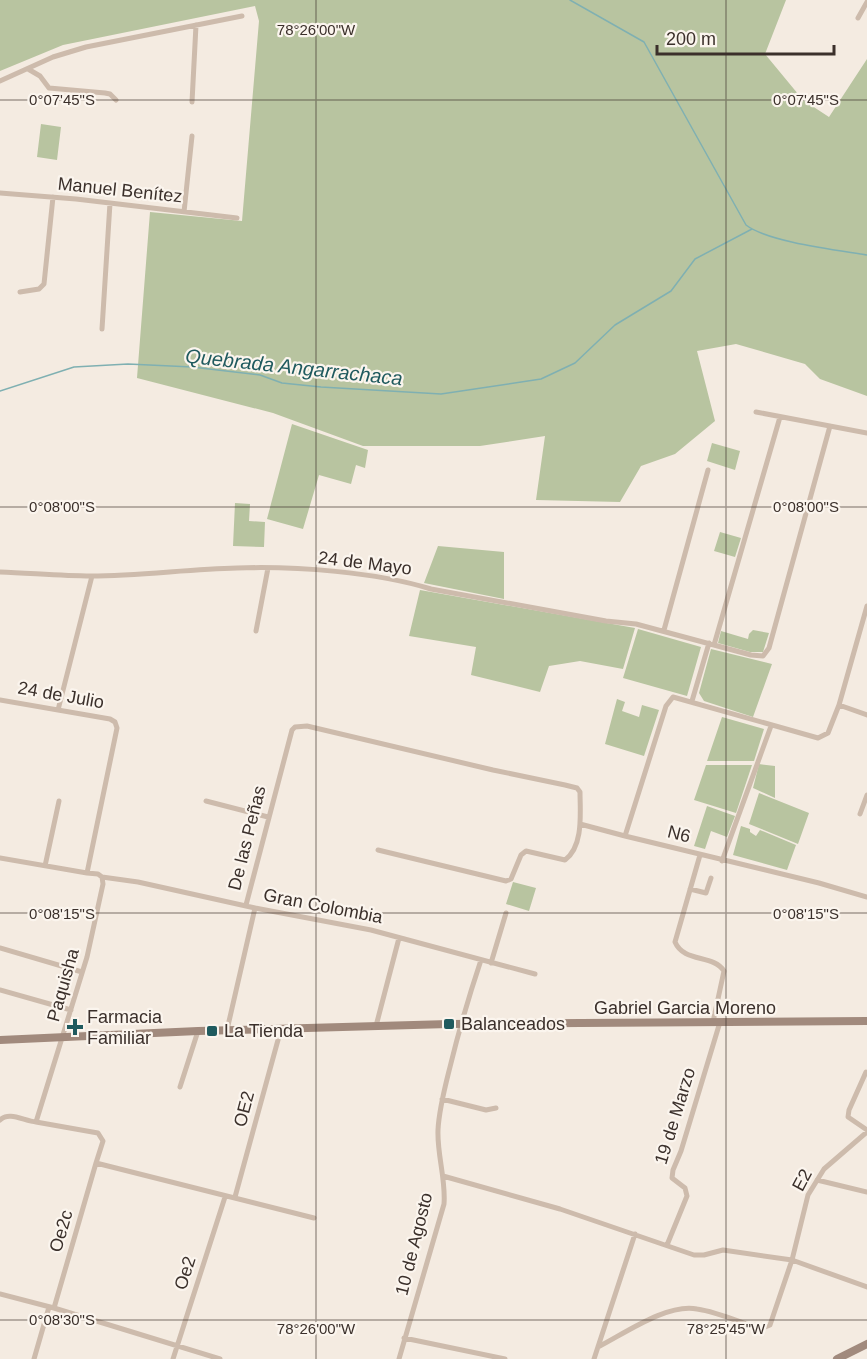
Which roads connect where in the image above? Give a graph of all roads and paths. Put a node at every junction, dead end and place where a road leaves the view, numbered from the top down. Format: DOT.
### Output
graph roads {
  1 [pos="867,2"];
  2 [pos="242,16"];
  3 [pos="858,18"];
  4 [pos="196,25"];
  5 [pos="28,69"];
  6 [pos="0,81"];
  7 [pos="116,100"];
  8 [pos="192,102"];
  9 [pos="192,136"];
  10 [pos="0,193"];
  11 [pos="53,197"];
  12 [pos="110,203"];
  13 [pos="184,212"];
  14 [pos="237,218"];
  15 [pos="21,292"];
  16 [pos="102,330"];
  17 [pos="756,412"];
  18 [pos="780,417"];
  19 [pos="830,426"];
  20 [pos="867,433"];
  21 [pos="708,470"];
  22 [pos="268,568"];
  23 [pos="0,572"];
  24 [pos="92,576"];
  25 [pos="867,606"];
  26 [pos="664,630"];
  27 [pos="256,631"];
  28 [pos="714,645"];
  29 [pos="0,700"];
  30 [pos="692,701"];
  31 [pos="839,705"];
  32 [pos="58,710"];
  33 [pos="867,715"];
  34 [pos="771,726"];
  35 [pos="867,795"];
  36 [pos="59,801"];
  37 [pos="206,801"];
  38 [pos="860,814"];
  39 [pos="268,817"];
  40 [pos="580,825"];
  41 [pos="625,836"];
  42 [pos="378,850"];
  43 [pos="700,855"];
  44 [pos="0,858"];
  45 [pos="722,861"];
  46 [pos="45,866"];
  47 [pos="87,873"];
  48 [pos="102,877"];
  49 [pos="711,879"];
  50 [pos="690,889"];
  51 [pos="867,897"];
  52 [pos="246,905"];
  53 [pos="255,908"];
  54 [pos="506,913"];
  55 [pos="399,938"];
  56 [pos="0,948"];
  57 [pos="481,960"];
  58 [pos="491,963"];
  59 [pos="82,972"];
  60 [pos="535,974"];
  61 [pos="0,990"];
  62 [pos="71,1010"];
  63 [pos="867,1021"];
  64 [pos="716,1022"];
  65 [pos="460,1024"];
  66 [pos="376,1026"];
  67 [pos="281,1029"];
  68 [pos="227,1030"];
  69 [pos="198,1031"];
  70 [pos="63,1037"];
  71 [pos="0,1040"];
  72 [pos="866,1072"];
  73 [pos="180,1087"];
  74 [pos="442,1099"];
  75 [pos="496,1108"];
  76 [pos="0,1120"];
  77 [pos="36,1122"];
  78 [pos="867,1131"];
  79 [pos="96,1162"];
  80 [pos="443,1176"];
  81 [pos="816,1180"];
  82 [pos="867,1192"];
  83 [pos="225,1197"];
  84 [pos="235,1197"];
  85 [pos="314,1218"];
  86 [pos="634,1234"];
  87 [pos="667,1245"];
  88 [pos="792,1260"];
  89 [pos="867,1287"];
  90 [pos="0,1294"];
  91 [pos="52,1307"];
  92 [pos="404,1338"];
  93 [pos="867,1344"];
  94 [pos="177,1346"];
  95 [pos="598,1347"];
  96 [pos="594,1358"];
  97 [pos="34,1359"];
  98 [pos="173,1359"];
  99 [pos="220,1359"];
  100 [pos="399,1359"];
  101 [pos="505,1359"];
  102 [pos="587,1359"];
  103 [pos="837,1359"];
  1 -- 3 [label="street"];
  2 -- 4 [label="street"];
  4 -- 5 [label="street"];
  4 -- 8 [label="street"];
  5 -- 6 [label="street"];
  5 -- 7 [label="street"];
  9 -- 13 [label="street"];
  10 -- 11 [label="street, Manuel Benítez"];
  11 -- 12 [label="street, Manuel Benítez"];
  11 -- 15 [label="street"];
  12 -- 13 [label="street, Manuel Benítez"];
  12 -- 16 [label="street"];
  13 -- 14 [label="street, Manuel Benítez"];
  17 -- 18 [label="street"];
  18 -- 19 [label="street"];
  18 -- 28 [label="street"];
  19 -- 20 [label="street"];
  19 -- 28 [label="street, 24 de Mayo"];
  21 -- 26 [label="street"];
  22 -- 24 [label="street, 24 de Mayo"];
  22 -- 26 [label="street, 24 de Mayo"];
  22 -- 27 [label="street"];
  23 -- 24 [label="street, 24 de Mayo"];
  24 -- 32 [label="street"];
  25 -- 31 [label="street"];
  26 -- 28 [label="street, 24 de Mayo"];
  28 -- 30 [label="street"];
  29 -- 32 [label="street, 24 de Julio"];
  30 -- 34 [label="street"];
  30 -- 41 [label="street"];
  31 -- 33 [label="street"];
  31 -- 34 [label="street"];
  32 -- 47 [label="street, 24 de Julio"];
  34 -- 45 [label="street"];
  35 -- 38 [label="street"];
  36 -- 46 [label="street"];
  37 -- 39 [label="street"];
  39 -- 40 [label="street, De las Peñas"];
  39 -- 52 [label="street, De las Peñas"];
  40 -- 41 [label="street, N6"];
  40 -- 42 [label="street"];
  41 -- 43 [label="street, N6"];
  43 -- 45 [label="street, N6"];
  43 -- 50 [label="street, 19 de Marzo"];
  44 -- 46 [label="street"];
  45 -- 51 [label="street, N6"];
  46 -- 47 [label="street"];
  47 -- 48 [label="street"];
  48 -- 52 [label="street, Gran Colombia"];
  48 -- 59 [label="street, Paquisha"];
  49 -- 50 [label="street"];
  50 -- 64 [label="street, 19 de Marzo"];
  52 -- 53 [label="street, Gran Colombia"];
  53 -- 55 [label="street, Gran Colombia"];
  53 -- 68 [label="street, De las Peñas"];
  54 -- 58 [label="street"];
  55 -- 57 [label="street, Gran Colombia"];
  55 -- 66 [label="street"];
  56 -- 59 [label="street"];
  57 -- 58 [label="street, Gran Colombia"];
  57 -- 65 [label="street, 10 de Agosto"];
  58 -- 60 [label="street, Gran Colombia"];
  59 -- 62 [label="street, Paquisha"];
  61 -- 62 [label="street"];
  62 -- 70 [label="street, Paquisha"];
  63 -- 64 [label="street, Gabriel Garcia Moreno"];
  64 -- 65 [label="street, Gabriel Garcia Moreno"];
  64 -- 87 [label="street, 19 de Marzo"];
  65 -- 66 [label="street, Gabriel Garcia Moreno"];
  65 -- 74 [label="street, 10 de Agosto"];
  66 -- 67 [label="street, Gabriel Garcia Moreno"];
  67 -- 68 [label="street, Gabriel Garcia Moreno"];
  67 -- 84 [label="street, OE2"];
  68 -- 69 [label="street, Gabriel Garcia Moreno"];
  69 -- 70 [label="street, Gabriel Garcia Moreno"];
  69 -- 73 [label="street"];
  70 -- 71 [label="street, Gabriel Garcia Moreno"];
  70 -- 77 [label="street, Paquisha"];
  72 -- 78 [label="street"];
  74 -- 75 [label="street"];
  74 -- 80 [label="street, 10 de Agosto"];
  76 -- 77 [label="street"];
  77 -- 79 [label="street, Oe2c"];
  78 -- 81 [label="street, E2"];
  79 -- 83 [label="street"];
  79 -- 91 [label="street, Oe2c"];
  80 -- 86 [label="street"];
  80 -- 92 [label="street, 10 de Agosto"];
  81 -- 82 [label="street"];
  81 -- 88 [label="street, E2"];
  83 -- 84 [label="street"];
  83 -- 94 [label="street, Oe2"];
  84 -- 85 [label="street"];
  86 -- 87 [label="street"];
  86 -- 95 [label="street"];
  87 -- 88 [label="street"];
  88 -- 89 [label="street"];
  88 -- 95 [label="street, E2"];
  90 -- 91 [label="street"];
  91 -- 94 [label="street"];
  91 -- 97 [label="street, Oe2c"];
  92 -- 100 [label="street, 10 de Agosto"];
  92 -- 101 [label="street"];
  93 -- 103 [label="street"];
  94 -- 98 [label="street, Oe2"];
  94 -- 99 [label="street"];
  95 -- 96 [label="street"];
  96 -- 102 [label="street"];
}
